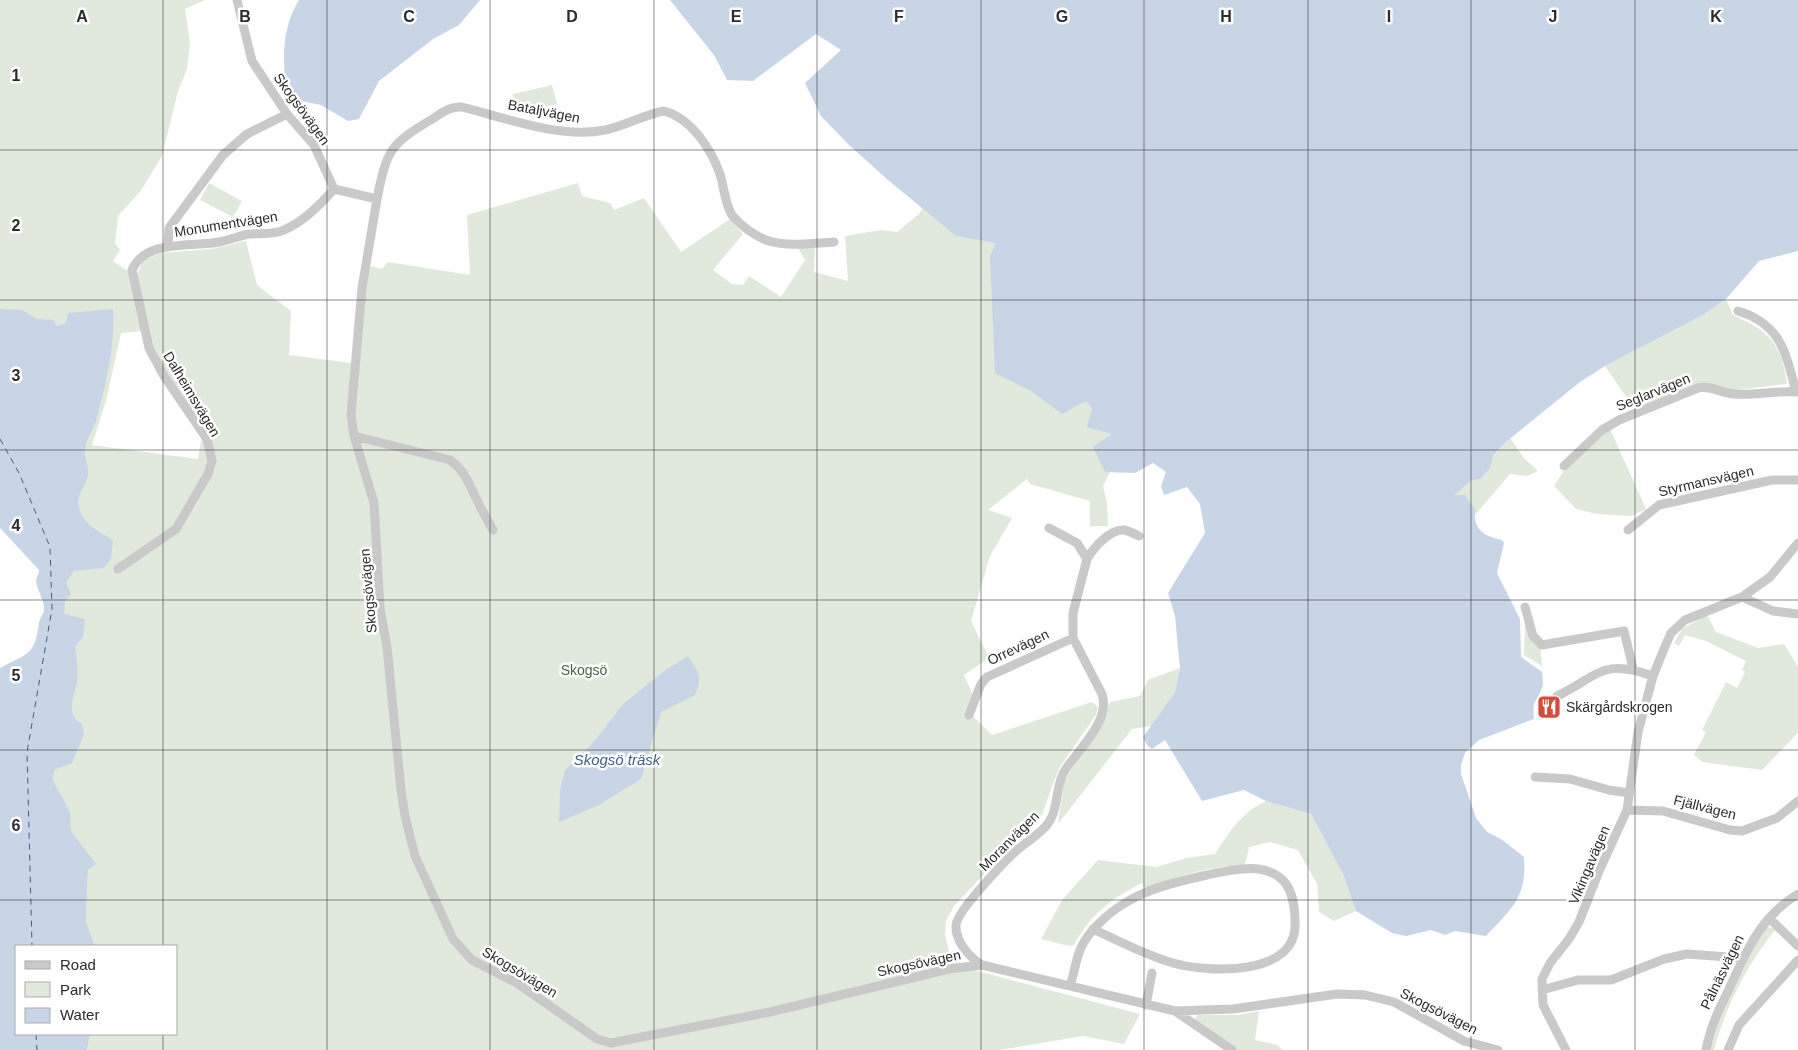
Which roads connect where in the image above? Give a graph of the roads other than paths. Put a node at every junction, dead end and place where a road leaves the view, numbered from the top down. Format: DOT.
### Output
graph roads {
  1 [pos="237,0"];
  2 [pos="287,114"];
  3 [pos="334,189"];
  4 [pos="377,198"];
  5 [pos="834,242"];
  6 [pos="168,247"];
  7 [pos="1738,311"];
  8 [pos="1797,392"];
  9 [pos="354,436"];
  10 [pos="1564,466"];
  11 [pos="1798,480"];
  12 [pos="1049,528"];
  13 [pos="493,530"];
  14 [pos="1628,530"];
  15 [pos="1140,536"];
  16 [pos="1798,543"];
  17 [pos="1087,559"];
  18 [pos="118,569"];
  19 [pos="1742,597"];
  20 [pos="1525,607"];
  21 [pos="1798,614"];
  22 [pos="1073,638"];
  23 [pos="1633,668"];
  24 [pos="1653,676"];
  25 [pos="1557,696"];
  26 [pos="969,716"];
  27 [pos="1534,778"];
  28 [pos="1629,793"];
  29 [pos="1798,801"];
  30 [pos="1627,810"];
  31 [pos="1798,894"];
  32 [pos="1770,919"];
  33 [pos="1093,929"];
  34 [pos="1798,946"];
  35 [pos="1742,958"];
  36 [pos="1798,960"];
  37 [pos="982,965"];
  38 [pos="1152,974"];
  39 [pos="1070,986"];
  40 [pos="1542,990"];
  41 [pos="1146,1005"];
  42 [pos="1175,1011"];
  43 [pos="629,1041"];
  44 [pos="618,1050"];
  45 [pos="1232,1050"];
  46 [pos="1498,1050"];
  47 [pos="1566,1050"];
  48 [pos="1706,1050"];
  49 [pos="1728,1050"];
  1 -- 2 [label="street, Skogsövägen"];
  2 -- 3 [label="street, Skogsövägen"];
  2 -- 6 [label="street"];
  3 -- 4 [label="street"];
  3 -- 6 [label="street, Monumentvägen"];
  4 -- 5 [label="street, Bataljvägen"];
  4 -- 9 [label="street, Skogsövägen"];
  6 -- 18 [label="street, Dalheimsvägen"];
  7 -- 8 [label="street"];
  8 -- 10 [label="street, Seglarvägen"];
  9 -- 13 [label="street"];
  9 -- 43 [label="street, Skogsövägen"];
  11 -- 14 [label="street, Styrmansvägen"];
  12 -- 17 [label="street"];
  15 -- 17 [label="street, Moranvägen"];
  16 -- 19 [label="street, Vikingavägen"];
  17 -- 22 [label="street, Moranvägen"];
  19 -- 21 [label="street"];
  19 -- 24 [label="street, Vikingavägen"];
  20 -- 23 [label="street"];
  22 -- 26 [label="street, Orrevägen"];
  22 -- 37 [label="street, Moranvägen"];
  23 -- 24 [label="street"];
  23 -- 25 [label="street"];
  24 -- 28 [label="street, Vikingavägen"];
  27 -- 28 [label="street"];
  28 -- 30 [label="street, Vikingavägen"];
  29 -- 30 [label="street, Fjällvägen"];
  30 -- 40 [label="street, Vikingavägen"];
  31 -- 32 [label="street, Pålnäsvägen"];
  32 -- 34 [label="street"];
  32 -- 35 [label="street, Pålnäsvägen"];
  33 -- 33 [label="street"];
  33 -- 39 [label="street"];
  35 -- 40 [label="street"];
  35 -- 48 [label="street, Pålnäsvägen"];
  36 -- 49 [label="street"];
  37 -- 39 [label="street, Skogsövägen"];
  37 -- 43 [label="street, Skogsövägen"];
  38 -- 41 [label="street"];
  39 -- 41 [label="street, Skogsövägen"];
  40 -- 47 [label="street, Vikingavägen"];
  41 -- 42 [label="street, Skogsövägen"];
  42 -- 45 [label="street"];
  42 -- 46 [label="street, Skogsövägen"];
  43 -- 44 [label="street"];
}
